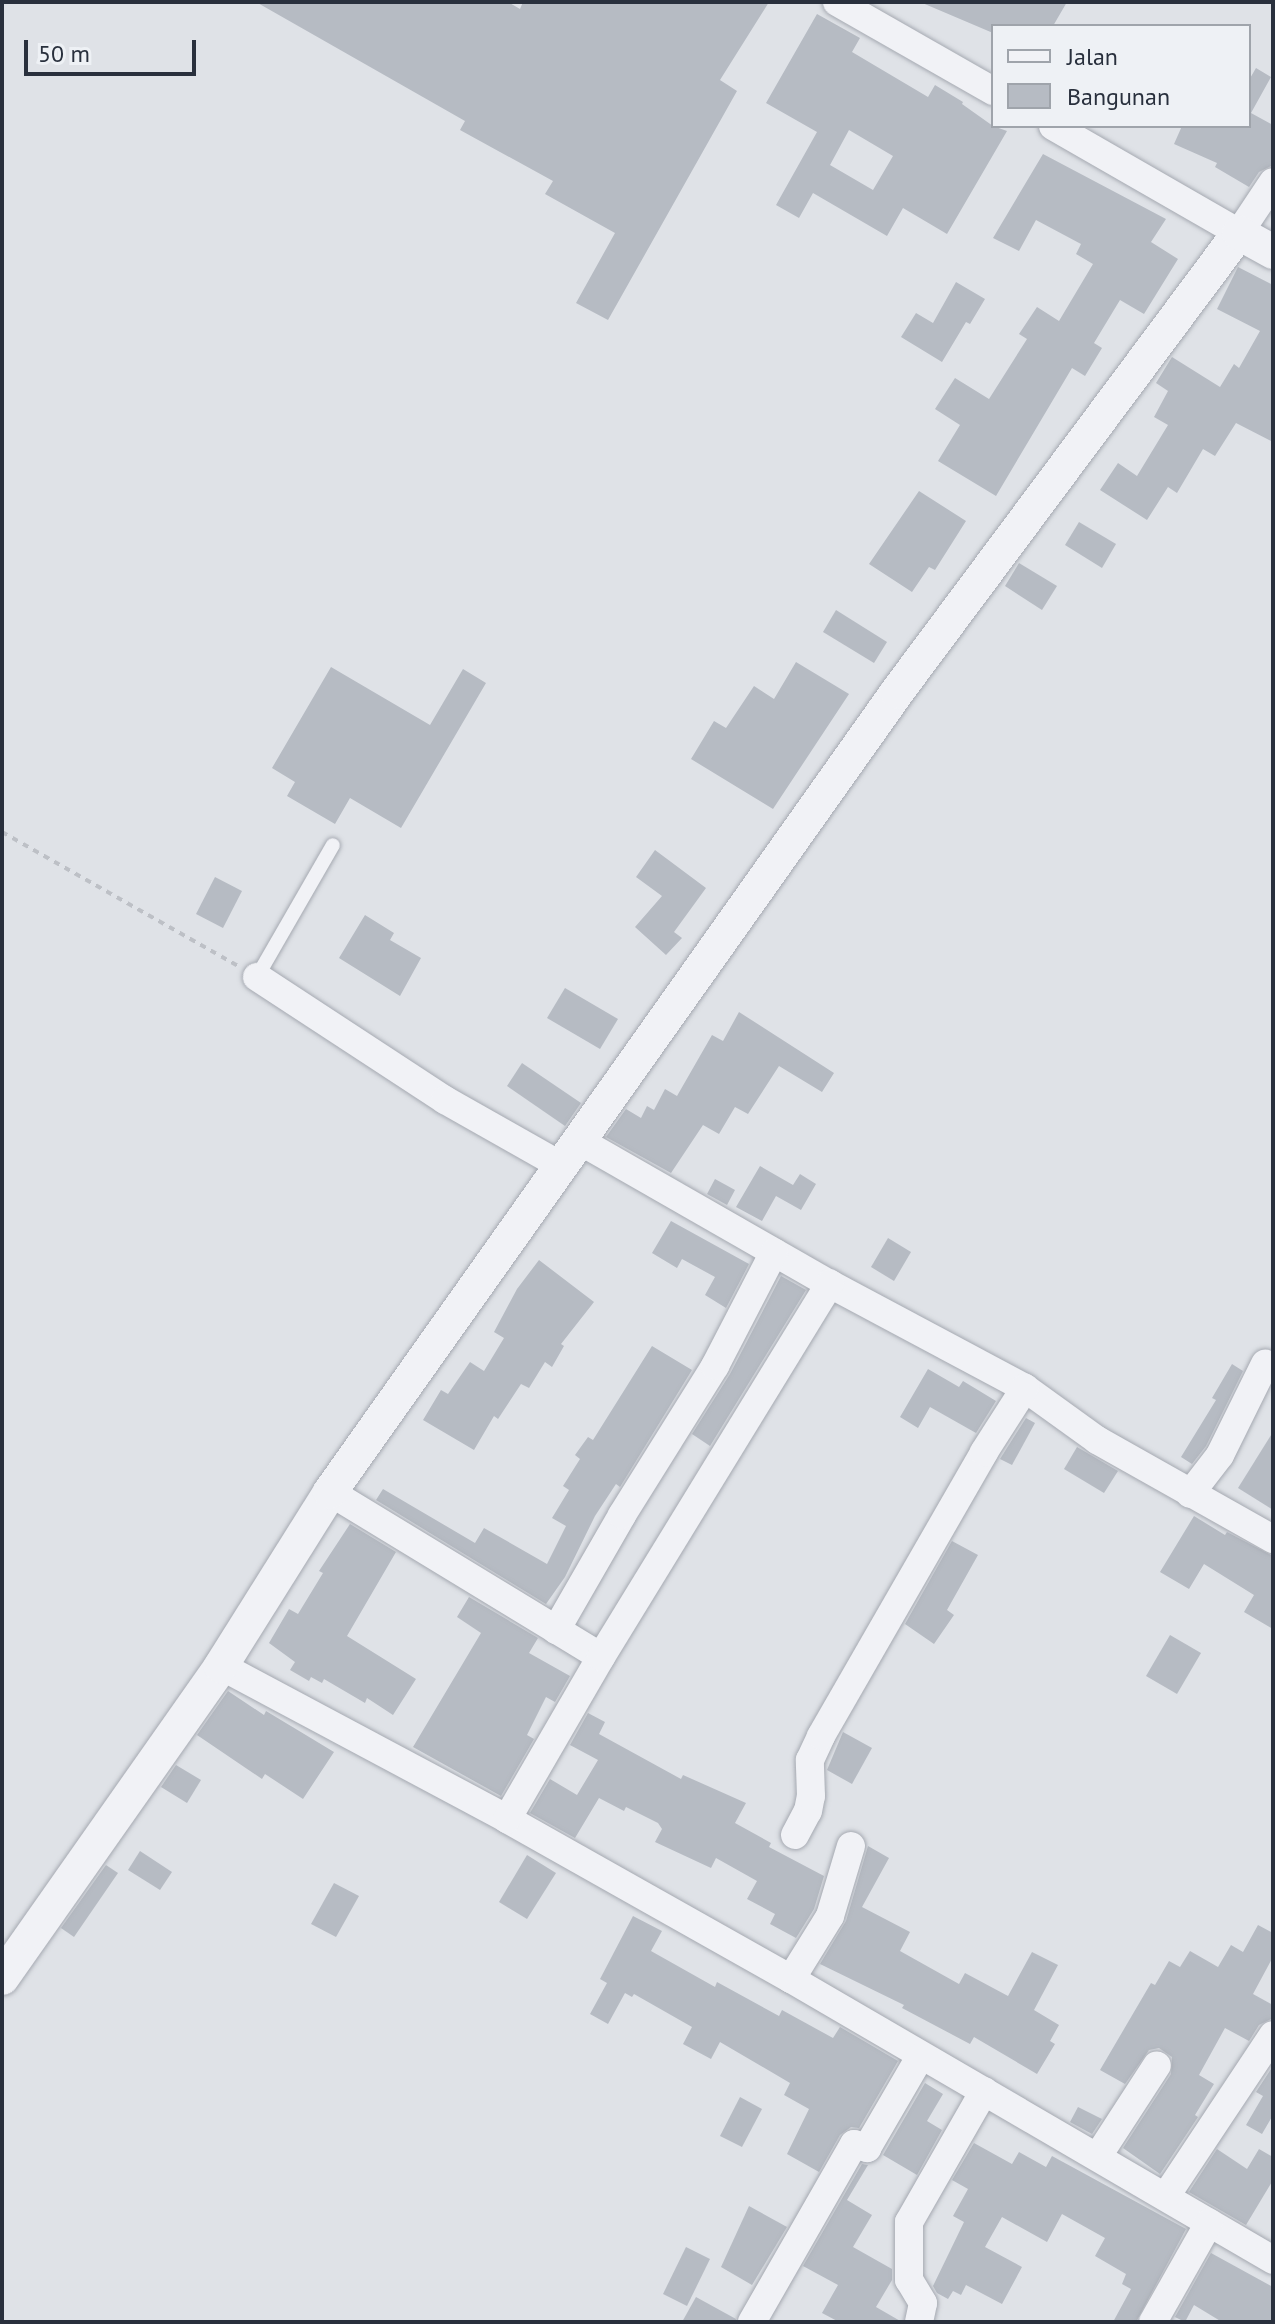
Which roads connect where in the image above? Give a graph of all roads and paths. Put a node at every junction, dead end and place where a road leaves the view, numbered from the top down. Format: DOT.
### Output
graph roads {
  1 [pos="837,2"];
  2 [pos="991,90"];
  3 [pos="1056,128"];
  4 [pos="1273,182"];
  5 [pos="1239,233"];
  6 [pos="1273,252"];
  7 [pos="2,832"];
  8 [pos="333,845"];
  9 [pos="257,977"];
  10 [pos="570,1153"];
  11 [pos="774,1252"];
  12 [pos="830,1284"];
  13 [pos="1265,1364"];
  14 [pos="1025,1388"];
  15 [pos="330,1492"];
  16 [pos="1190,1494"];
  17 [pos="1273,1539"];
  18 [pos="556,1630"];
  19 [pos="601,1657"];
  20 [pos="221,1666"];
  21 [pos="507,1819"];
  22 [pos="795,1835"];
  23 [pos="851,1846"];
  24 [pos="2,1978"];
  25 [pos="791,1979"];
  26 [pos="1273,2035"];
  27 [pos="920,2057"];
  28 [pos="1157,2065"];
  29 [pos="984,2091"];
  30 [pos="1098,2156"];
  31 [pos="1166,2196"];
  32 [pos="1209,2223"];
  33 [pos="1273,2260"];
  34 [pos="752,2322"];
  35 [pos="919,2322"];
  36 [pos="1153,2322"];
  1 -- 2 [label="street"];
  3 -- 5 [label="street"];
  4 -- 5 [label="street"];
  5 -- 6 [label="street"];
  5 -- 10 [label="street"];
  7 -- 9 [label="path"];
  8 -- 9 [label="lane"];
  9 -- 10 [label="street"];
  10 -- 11 [label="street"];
  10 -- 15 [label="street"];
  11 -- 12 [label="street"];
  11 -- 18 [label="street"];
  12 -- 14 [label="street"];
  12 -- 19 [label="street"];
  13 -- 16 [label="street"];
  14 -- 16 [label="street"];
  14 -- 22 [label="street"];
  15 -- 18 [label="street"];
  15 -- 20 [label="street"];
  16 -- 17 [label="street"];
  18 -- 19 [label="street"];
  19 -- 21 [label="street"];
  20 -- 21 [label="street"];
  20 -- 24 [label="street"];
  21 -- 25 [label="street"];
  23 -- 25 [label="street"];
  25 -- 27 [label="street"];
  26 -- 31 [label="street"];
  27 -- 29 [label="street"];
  27 -- 34 [label="street"];
  28 -- 30 [label="street"];
  29 -- 30 [label="street"];
  29 -- 35 [label="street"];
  30 -- 31 [label="street"];
  31 -- 32 [label="street"];
  32 -- 33 [label="street"];
  32 -- 36 [label="street"];
}
